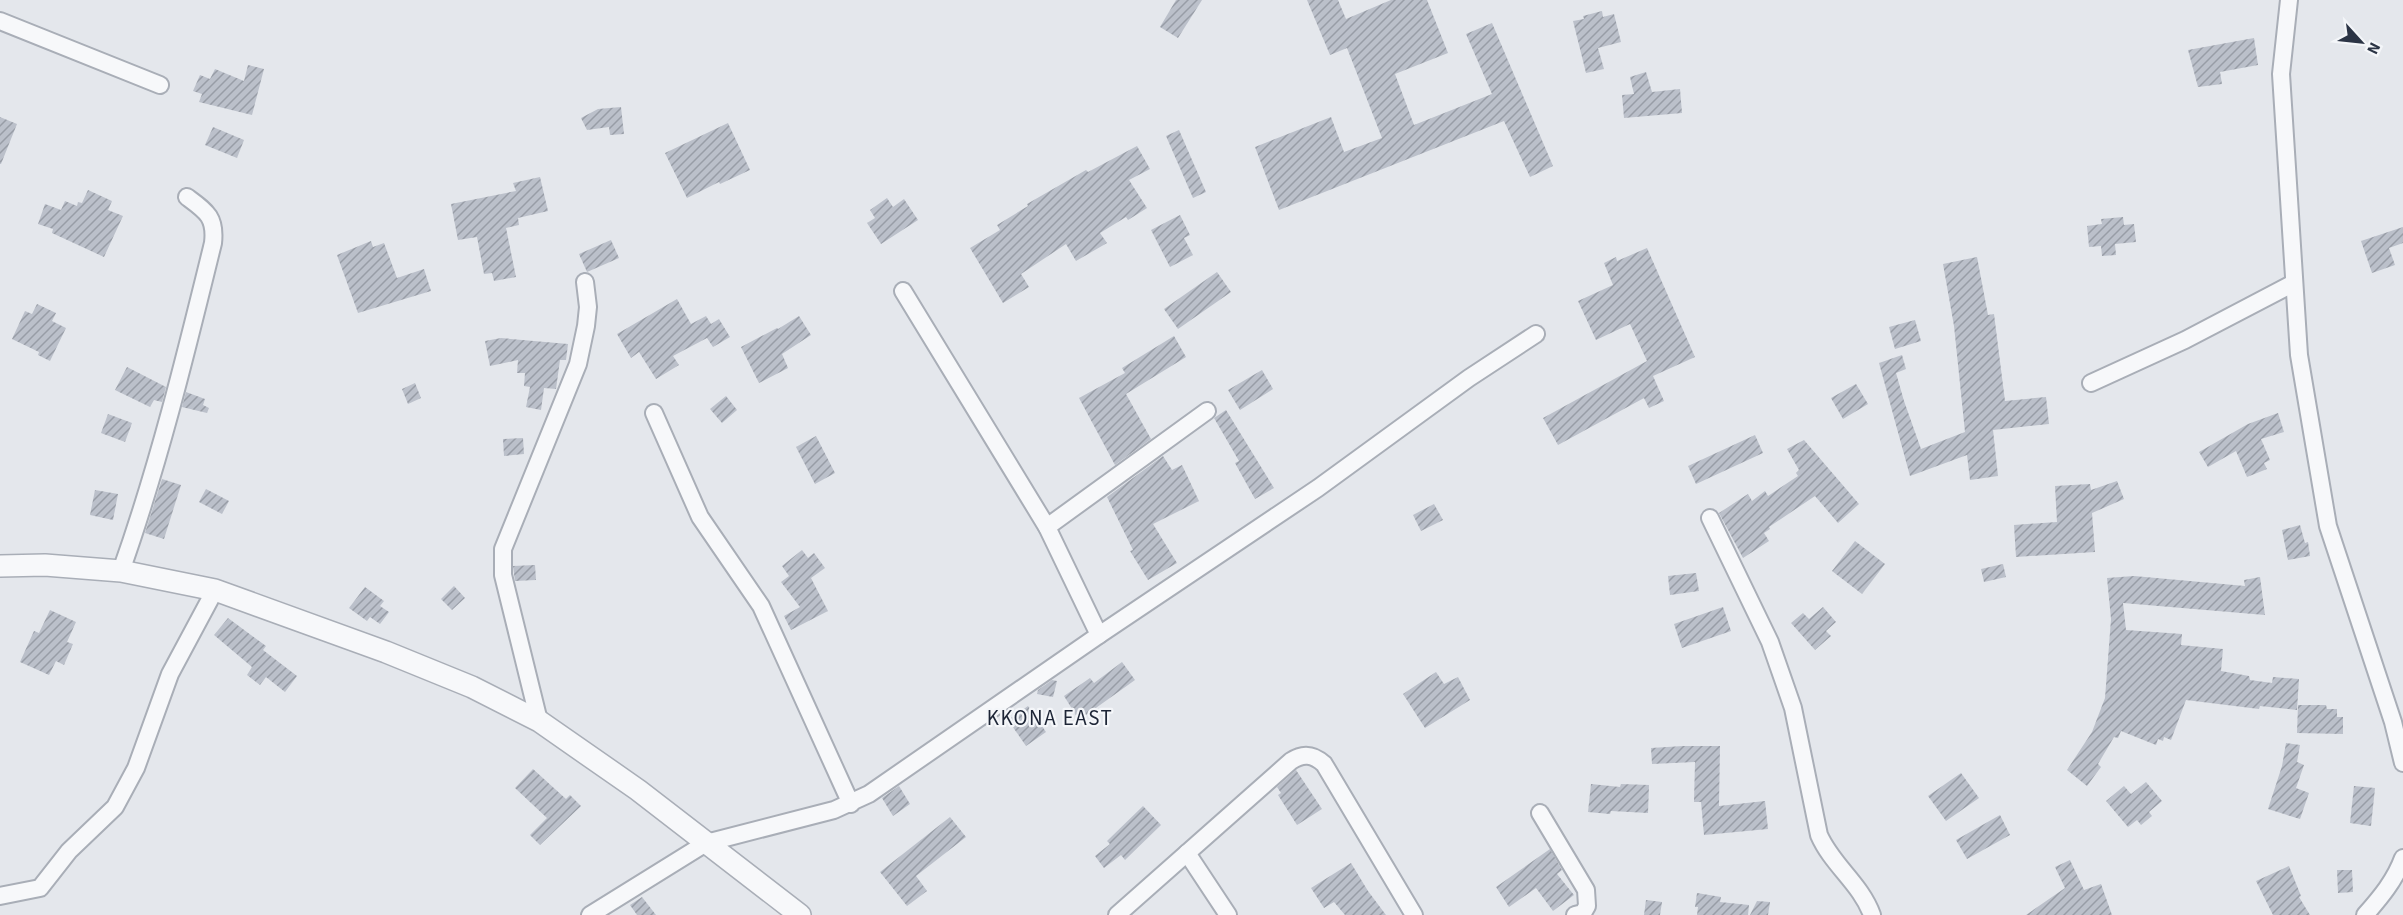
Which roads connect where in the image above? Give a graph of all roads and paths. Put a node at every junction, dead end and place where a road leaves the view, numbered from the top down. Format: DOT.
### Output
graph roads {
  1 [pos="2289,0"];
  2 [pos="0,21"];
  3 [pos="160,86"];
  4 [pos="187,197"];
  5 [pos="585,282"];
  6 [pos="2294,283"];
  7 [pos="903,291"];
  8 [pos="1536,334"];
  9 [pos="2091,383"];
  10 [pos="1206,411"];
  11 [pos="654,412"];
  12 [pos="1710,518"];
  13 [pos="1047,527"];
  14 [pos="0,566"];
  15 [pos="120,571"];
  16 [pos="215,590"];
  17 [pos="1099,634"];
  18 [pos="539,721"];
  19 [pos="2403,763"];
  20 [pos="851,804"];
  21 [pos="1540,813"];
  22 [pos="706,843"];
  23 [pos="1186,854"];
  24 [pos="2403,858"];
  25 [pos="0,896"];
  26 [pos="590,915"];
  27 [pos="800,915"];
  28 [pos="1117,915"];
  29 [pos="1228,915"];
  30 [pos="1413,915"];
  31 [pos="1575,915"];
  32 [pos="1872,915"];
  33 [pos="2365,915"];
  1 -- 6 [label="street"];
  2 -- 3 [label="street"];
  4 -- 15 [label="street"];
  5 -- 18 [label="street"];
  6 -- 9 [label="street"];
  6 -- 19 [label="street"];
  7 -- 13 [label="street"];
  8 -- 17 [label="street"];
  10 -- 13 [label="street"];
  11 -- 20 [label="street"];
  12 -- 32 [label="street"];
  13 -- 17 [label="street"];
  14 -- 15 [label="street"];
  15 -- 16 [label="street"];
  16 -- 18 [label="street"];
  16 -- 25 [label="street"];
  17 -- 20 [label="street"];
  18 -- 22 [label="street"];
  20 -- 22 [label="street"];
  21 -- 31 [label="street"];
  22 -- 26 [label="street"];
  22 -- 27 [label="street"];
  23 -- 28 [label="street"];
  23 -- 29 [label="street"];
  23 -- 30 [label="street"];
  24 -- 33 [label="street"];
}
